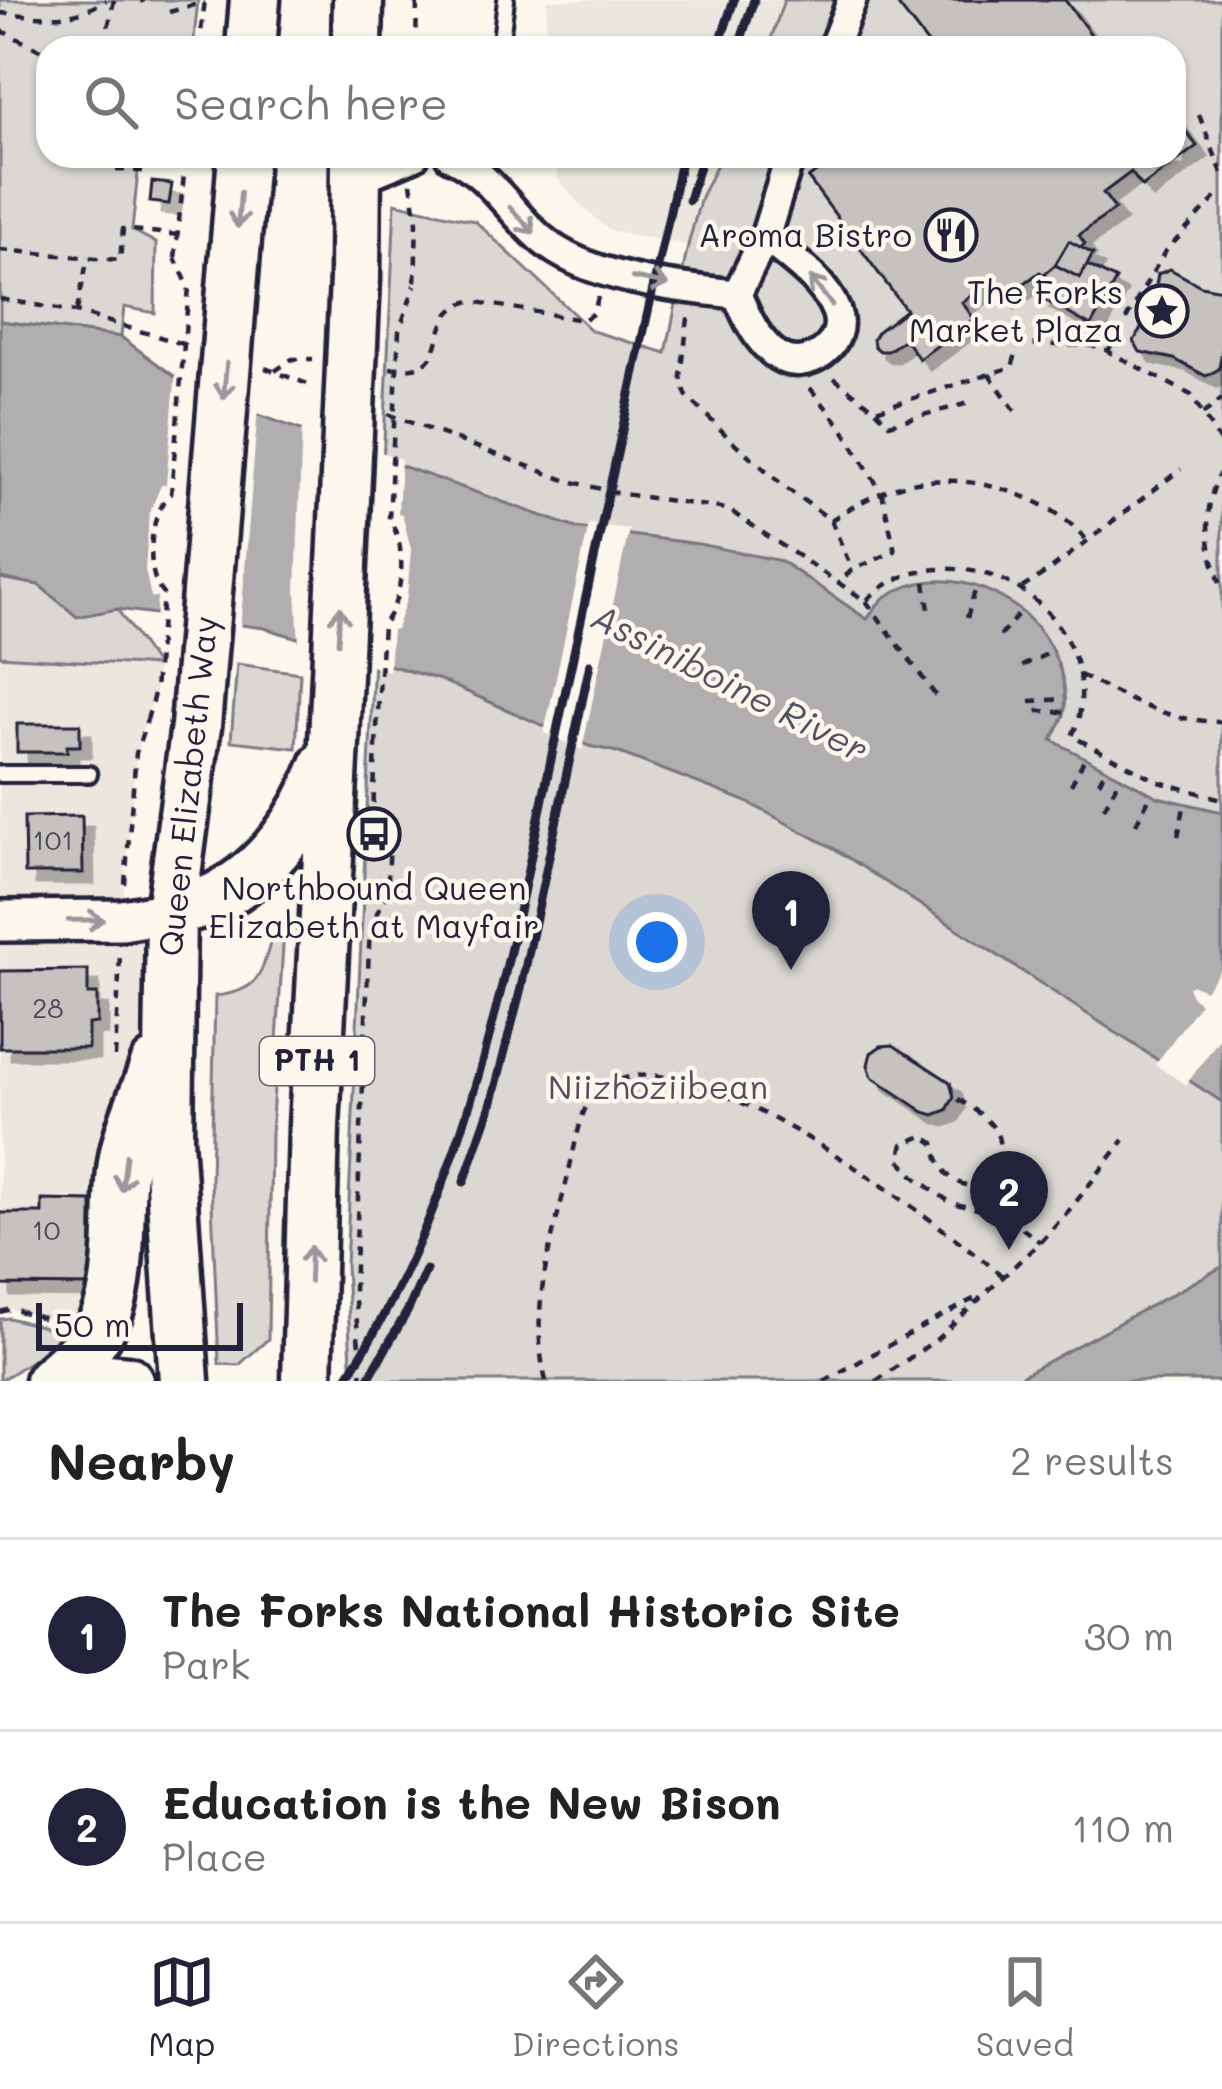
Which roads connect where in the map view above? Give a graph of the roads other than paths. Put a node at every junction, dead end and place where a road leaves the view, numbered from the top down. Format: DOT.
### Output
graph roads {
  1 [pos="255,0"];
  2 [pos="358,0"];
  3 [pos="506,0"];
  4 [pos="852,0"];
  5 [pos="252,36"];
  6 [pos="357,36"];
  7 [pos="502,36"];
  8 [pos="838,36"];
  9 [pos="242,168"];
  10 [pos="356,168"];
  11 [pos="472,168"];
  12 [pos="786,168"];
  13 [pos="413,169"];
  14 [pos="765,237"];
  15 [pos="737,294"];
  16 [pos="355,744"];
  17 [pos="0,774"];
  18 [pos="88,774"];
  19 [pos="171,912"];
  20 [pos="0,921"];
  21 [pos="170,1021"];
  22 [pos="50,1381"];
  23 [pos="75,1381"];
  24 [pos="128,1381"];
  25 [pos="184,1381"];
  26 [pos="307,1381"];
  1 -- 5 [label="highway"];
  2 -- 6 [label="highway"];
  3 -- 7 [label="lane"];
  4 -- 8 [label="street"];
  9 -- 19 [label="highway, Queen Elizabeth Way, one-way, bridge"];
  10 -- 13 [label="street"];
  16 -- 10 [label="highway, PTH 1, one-way, bridge"];
  11 -- 15 [label="street, one-way"];
  12 -- 14 [label="street"];
  14 -- 15 [label="street"];
  15 -- 14 [label="street, one-way"];
  16 -- 19 [label="highway"];
  26 -- 16 [label="highway, PTH 1, one-way"];
  17 -- 18 [label="lane"];
  20 -- 19 [label="main road, one-way"];
  19 -- 21 [label="highway, Queen Elizabeth Way"];
  21 -- 22 [label="highway, one-way"];
  21 -- 25 [label="highway, Queen Elizabeth Way"];
  23 -- 24 [label="highway"];
}
